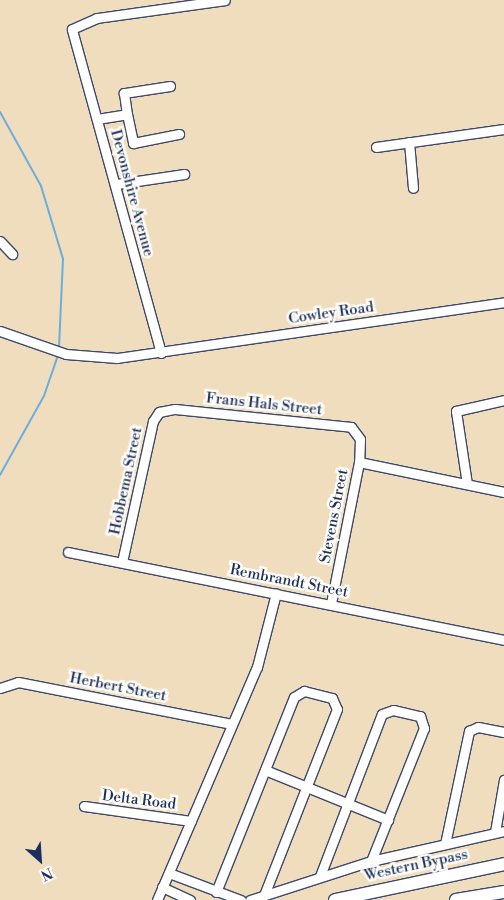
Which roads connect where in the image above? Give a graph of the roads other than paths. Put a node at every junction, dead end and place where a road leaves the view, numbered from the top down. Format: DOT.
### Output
graph roads {
  1 [pos="225,0"];
  2 [pos="170,86"];
  3 [pos="127,114"];
  4 [pos="97,119"];
  5 [pos="504,129"];
  6 [pos="179,134"];
  7 [pos="408,142"];
  8 [pos="376,146"];
  9 [pos="184,174"];
  10 [pos="117,184"];
  11 [pos="413,188"];
  12 [pos="0,241"];
  13 [pos="12,254"];
  14 [pos="504,302"];
  15 [pos="0,331"];
  16 [pos="161,353"];
  17 [pos="504,400"];
  18 [pos="163,410"];
  19 [pos="359,434"];
  20 [pos="359,462"];
  21 [pos="467,484"];
  22 [pos="504,492"];
  23 [pos="68,552"];
  24 [pos="122,562"];
  25 [pos="276,593"];
  26 [pos="331,603"];
  27 [pos="504,640"];
  28 [pos="0,688"];
  29 [pos="232,724"];
  30 [pos="504,732"];
  31 [pos="265,770"];
  32 [pos="504,780"];
  33 [pos="305,786"];
  34 [pos="347,803"];
  35 [pos="84,806"];
  36 [pos="191,820"];
  37 [pos="388,820"];
  38 [pos="499,832"];
  39 [pos="445,844"];
  40 [pos="371,860"];
  41 [pos="504,864"];
  42 [pos="169,873"];
  43 [pos="320,876"];
  44 [pos="162,887"];
  45 [pos="216,892"];
  46 [pos="504,892"];
  47 [pos="264,896"];
  48 [pos="157,900"];
  49 [pos="190,900"];
  50 [pos="241,900"];
  51 [pos="250,900"];
  52 [pos="335,900"];
  53 [pos="456,900"];
  1 -- 4 [label="street, Devonshire Avenue"];
  2 -- 3 [label="street"];
  3 -- 4 [label="street"];
  3 -- 6 [label="street"];
  4 -- 10 [label="street, Devonshire Avenue"];
  5 -- 7 [label="street"];
  7 -- 8 [label="street"];
  7 -- 11 [label="street"];
  9 -- 10 [label="street"];
  10 -- 16 [label="street, Devonshire Avenue"];
  12 -- 13 [label="street"];
  14 -- 16 [label="street, Cowley Road"];
  15 -- 16 [label="street, Cowley Road"];
  17 -- 21 [label="street"];
  18 -- 19 [label="street, Frans Hals Street"];
  18 -- 24 [label="street, Hobbema Street"];
  19 -- 20 [label="street, Stevens Street"];
  20 -- 21 [label="street"];
  20 -- 26 [label="street, Stevens Street"];
  21 -- 22 [label="street"];
  23 -- 24 [label="street, Rembrandt Street"];
  24 -- 25 [label="street, Rembrandt Street"];
  25 -- 26 [label="street, Rembrandt Street"];
  25 -- 29 [label="street"];
  26 -- 27 [label="street, Rembrandt Street"];
  28 -- 29 [label="street, Herbert Street"];
  29 -- 36 [label="street"];
  30 -- 39 [label="street"];
  31 -- 33 [label="street"];
  31 -- 33 [label="street"];
  31 -- 45 [label="street"];
  32 -- 38 [label="street"];
  33 -- 34 [label="street"];
  33 -- 47 [label="street"];
  34 -- 37 [label="street"];
  34 -- 37 [label="street"];
  34 -- 43 [label="street"];
  35 -- 36 [label="street, Delta Road"];
  36 -- 42 [label="street"];
  37 -- 40 [label="street"];
  38 -- 39 [label="street"];
  39 -- 40 [label="street"];
  40 -- 43 [label="street"];
  41 -- 52 [label="highway, Western Bypass"];
  42 -- 44 [label="street"];
  42 -- 45 [label="street"];
  43 -- 47 [label="street"];
  44 -- 48 [label="street"];
  44 -- 49 [label="street"];
  45 -- 50 [label="street"];
  46 -- 53 [label="highway"];
  47 -- 51 [label="street"];
}
